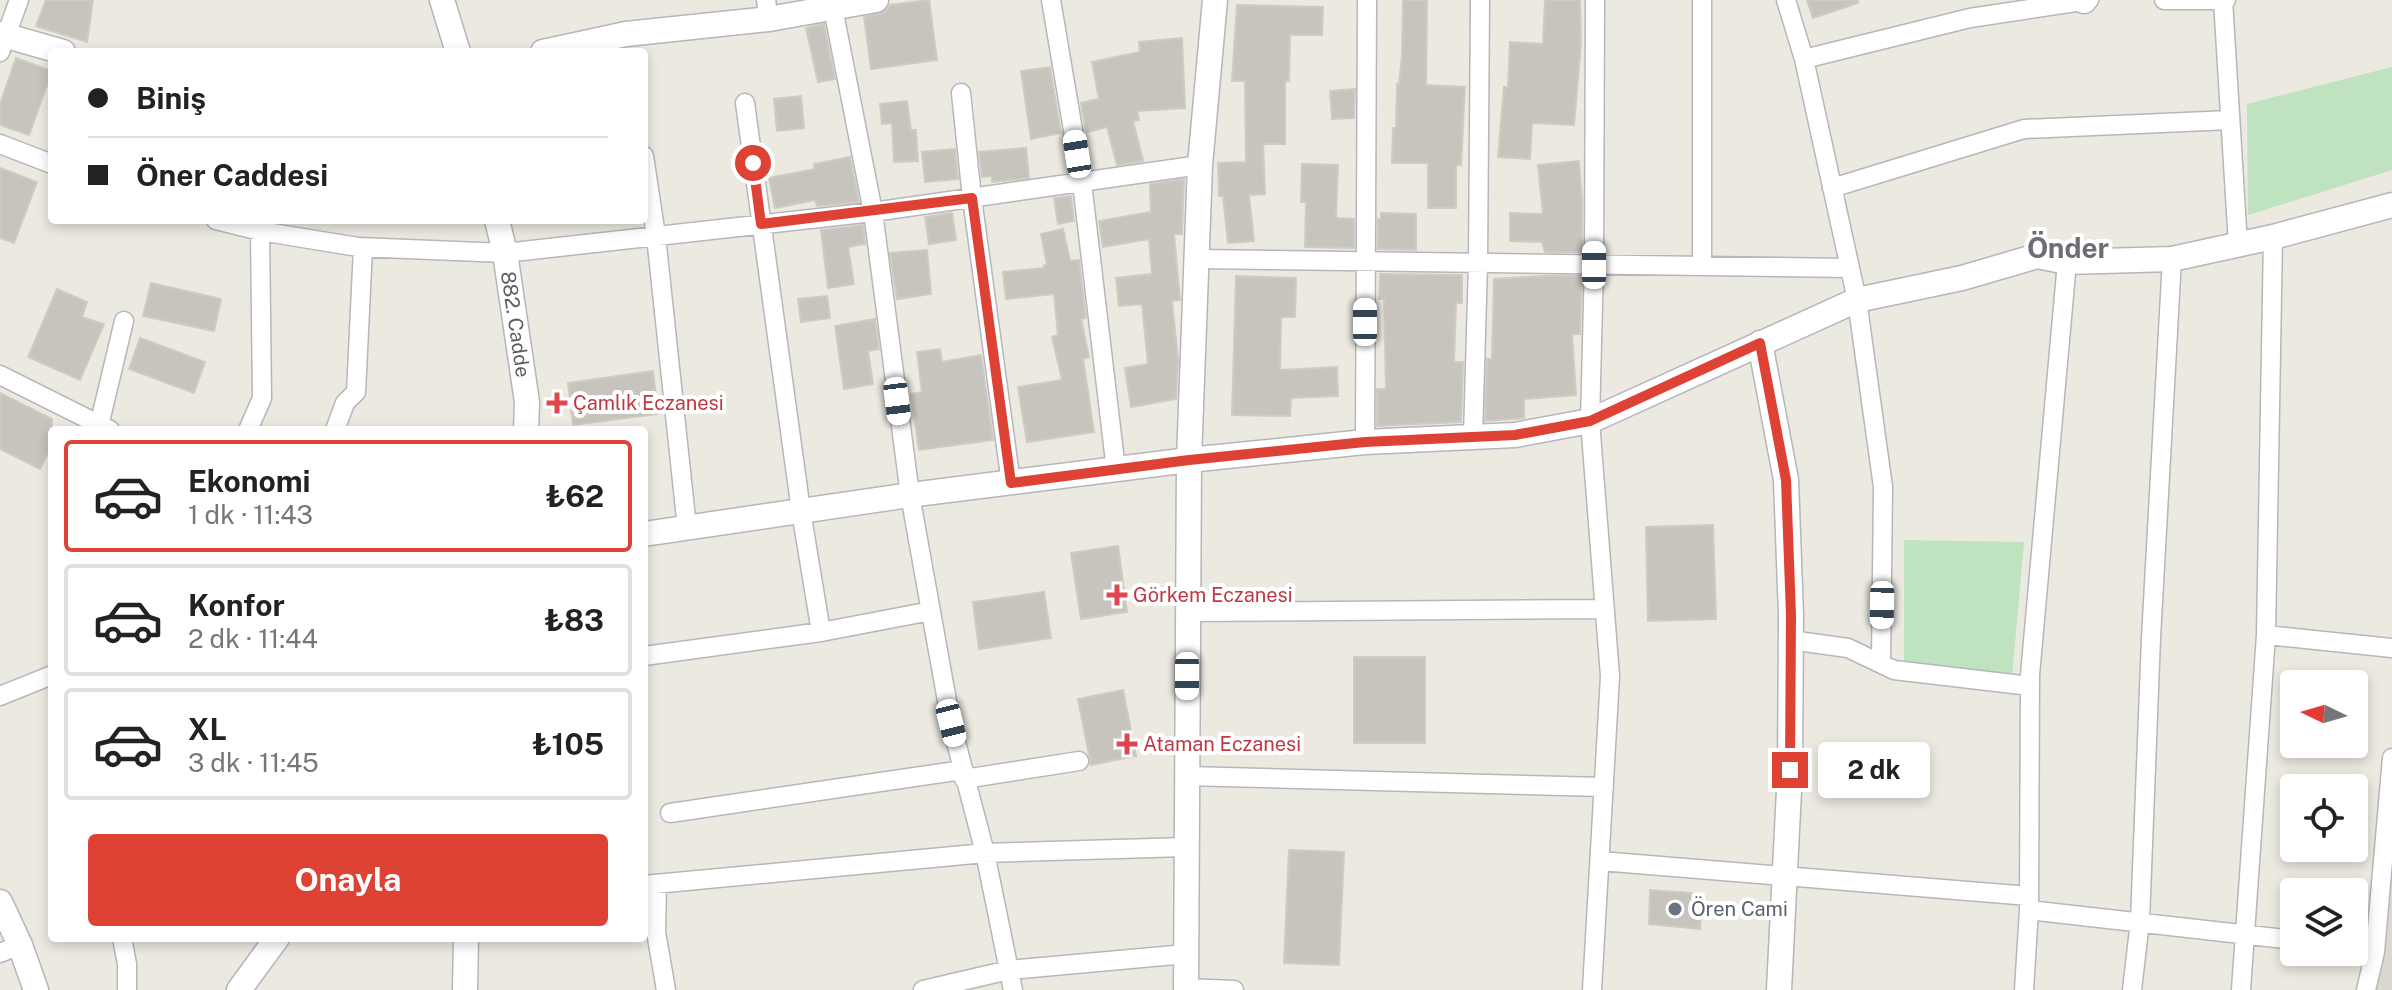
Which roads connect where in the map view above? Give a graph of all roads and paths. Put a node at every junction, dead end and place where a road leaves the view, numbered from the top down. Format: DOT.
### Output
graph roads {
  1 [pos="19,0"];
  2 [pos="442,0"];
  3 [pos="876,0"];
  4 [pos="1051,0"];
  5 [pos="1215,0"];
  6 [pos="1367,0"];
  7 [pos="1480,0"];
  8 [pos="1595,0"];
  9 [pos="1702,0"];
  10 [pos="1786,0"];
  11 [pos="2086,0"];
  12 [pos="2164,0"];
  13 [pos="2224,0"];
  14 [pos="833,8"];
  15 [pos="768,9"];
  16 [pos="1968,9"];
  17 [pos="2,41"];
  18 [pos="627,43"];
  19 [pos="457,48"];
  20 [pos="580,48"];
  21 [pos="48,49"];
  22 [pos="1804,59"];
  23 [pos="961,93"];
  24 [pos="745,103"];
  25 [pos="2230,120"];
  26 [pos="0,144"];
  27 [pos="48,162"];
  28 [pos="1200,165"];
  29 [pos="648,183"];
  30 [pos="1082,183"];
  31 [pos="1832,188"];
  32 [pos="972,198"];
  33 [pos="2392,205"];
  34 [pos="873,212"];
  35 [pos="498,224"];
  36 [pos="761,224"];
  37 [pos="260,225"];
  38 [pos="656,236"];
  39 [pos="2273,237"];
  40 [pos="2238,245"];
  41 [pos="363,248"];
  42 [pos="505,253"];
  43 [pos="1196,259"];
  44 [pos="2172,259"];
  45 [pos="1365,262"];
  46 [pos="2067,262"];
  47 [pos="1478,263"];
  48 [pos="1594,265"];
  49 [pos="1702,266"];
  50 [pos="1850,268"];
  51 [pos="1857,300"];
  52 [pos="124,321"];
  53 [pos="1760,343"];
  54 [pos="0,375"];
  55 [pos="1590,421"];
  56 [pos="99,426"];
  57 [pos="103,426"];
  58 [pos="250,426"];
  59 [pos="336,426"];
  60 [pos="526,426"];
  61 [pos="1473,437"];
  62 [pos="1365,442"];
  63 [pos="1189,460"];
  64 [pos="1116,470"];
  65 [pos="1011,483"];
  66 [pos="910,495"];
  67 [pos="801,511"];
  68 [pos="687,528"];
  69 [pos="648,533"];
  70 [pos="1605,609"];
  71 [pos="931,611"];
  72 [pos="1187,612"];
  73 [pos="821,632"];
  74 [pos="2266,635"];
  75 [pos="1790,640"];
  76 [pos="2392,648"];
  77 [pos="648,655"];
  78 [pos="1881,663"];
  79 [pos="48,677"];
  80 [pos="2030,686"];
  81 [pos="0,696"];
  82 [pos="2392,758"];
  83 [pos="1079,761"];
  84 [pos="963,774"];
  85 [pos="1187,776"];
  86 [pos="1604,787"];
  87 [pos="670,813"];
  88 [pos="1186,847"];
  89 [pos="985,853"];
  90 [pos="1600,861"];
  91 [pos="1783,875"];
  92 [pos="650,885"];
  93 [pos="0,902"];
  94 [pos="2029,903"];
  95 [pos="2140,921"];
  96 [pos="2245,933"];
  97 [pos="2280,938"];
  98 [pos="123,942"];
  99 [pos="466,942"];
  100 [pos="267,944"];
  101 [pos="10,949"];
  102 [pos="2368,951"];
  103 [pos="2375,952"];
  104 [pos="1186,954"];
  105 [pos="1009,970"];
  106 [pos="249,986"];
  107 [pos="1186,989"];
  108 [pos="36,990"];
  109 [pos="127,990"];
  110 [pos="465,990"];
  111 [pos="666,990"];
  112 [pos="923,990"];
  113 [pos="1013,990"];
  114 [pos="1234,990"];
  115 [pos="1592,990"];
  116 [pos="1779,990"];
  117 [pos="2024,990"];
  118 [pos="2132,990"];
  119 [pos="2241,990"];
  120 [pos="2366,990"];
  1 -- 17 [label="street"];
  2 -- 19 [label="street"];
  3 -- 14 [label="street"];
  4 -- 30 [label="street"];
  5 -- 28 [label="street"];
  6 -- 45 [label="street"];
  7 -- 47 [label="street"];
  8 -- 48 [label="street"];
  9 -- 49 [label="street"];
  10 -- 22 [label="street"];
  11 -- 16 [label="street"];
  12 -- 13 [label="street"];
  13 -- 25 [label="street"];
  14 -- 15 [label="street"];
  14 -- 34 [label="street"];
  15 -- 18 [label="street"];
  16 -- 22 [label="street"];
  17 -- 21 [label="street"];
  18 -- 20 [label="street"];
  22 -- 31 [label="street"];
  23 -- 32 [label="street"];
  24 -- 36 [label="street"];
  25 -- 31 [label="street"];
  25 -- 40 [label="street"];
  26 -- 27 [label="street"];
  28 -- 30 [label="street"];
  28 -- 43 [label="street"];
  29 -- 38 [label="street"];
  30 -- 32 [label="street"];
  30 -- 64 [label="street"];
  31 -- 50 [label="street"];
  32 -- 34 [label="street"];
  32 -- 65 [label="street"];
  33 -- 39 [label="street"];
  34 -- 36 [label="street"];
  34 -- 66 [label="street"];
  35 -- 42 [label="street, 882. Cadde"];
  36 -- 38 [label="street"];
  36 -- 67 [label="street"];
  37 -- 41 [label="street"];
  37 -- 58 [label="street"];
  38 -- 42 [label="street"];
  38 -- 68 [label="street"];
  39 -- 40 [label="street"];
  39 -- 74 [label="street"];
  40 -- 44 [label="street"];
  41 -- 42 [label="street"];
  41 -- 59 [label="street"];
  42 -- 60 [label="street, 882. Cadde"];
  43 -- 45 [label="street"];
  43 -- 63 [label="street"];
  44 -- 46 [label="street"];
  44 -- 95 [label="street"];
  45 -- 47 [label="street"];
  45 -- 62 [label="street"];
  46 -- 51 [label="street"];
  46 -- 80 [label="street"];
  47 -- 48 [label="street"];
  47 -- 61 [label="street"];
  48 -- 49 [label="street"];
  48 -- 55 [label="street"];
  49 -- 50 [label="street"];
  50 -- 51 [label="street"];
  51 -- 53 [label="street"];
  51 -- 78 [label="street"];
  52 -- 57 [label="street"];
  53 -- 55 [label="street"];
  53 -- 75 [label="street"];
  54 -- 56 [label="street"];
  55 -- 61 [label="street"];
  55 -- 70 [label="street"];
  61 -- 62 [label="street"];
  62 -- 63 [label="street"];
  63 -- 64 [label="street"];
  63 -- 72 [label="street"];
  64 -- 65 [label="street"];
  65 -- 66 [label="street"];
  66 -- 67 [label="street"];
  66 -- 71 [label="street"];
  67 -- 68 [label="street"];
  67 -- 73 [label="street"];
  68 -- 69 [label="street"];
  70 -- 72 [label="street"];
  70 -- 86 [label="street"];
  71 -- 73 [label="street"];
  71 -- 84 [label="street"];
  72 -- 85 [label="street"];
  73 -- 77 [label="street"];
  74 -- 76 [label="street"];
  74 -- 96 [label="street"];
  75 -- 78 [label="street"];
  75 -- 91 [label="street"];
  78 -- 80 [label="street"];
  79 -- 81 [label="street"];
  80 -- 94 [label="street"];
  82 -- 103 [label="street"];
  83 -- 84 [label="street"];
  84 -- 87 [label="street"];
  84 -- 89 [label="street"];
  85 -- 86 [label="street"];
  85 -- 88 [label="street"];
  86 -- 90 [label="street"];
  88 -- 89 [label="street"];
  88 -- 104 [label="street"];
  89 -- 92 [label="street"];
  89 -- 105 [label="street"];
  90 -- 91 [label="street"];
  90 -- 115 [label="street"];
  91 -- 94 [label="street"];
  91 -- 116 [label="street"];
  92 -- 111 [label="street"];
  93 -- 101 [label="street"];
  94 -- 95 [label="street"];
  94 -- 117 [label="street"];
  95 -- 96 [label="street"];
  95 -- 118 [label="street"];
  96 -- 97 [label="street"];
  96 -- 119 [label="street"];
  98 -- 109 [label="street"];
  99 -- 110 [label="street"];
  100 -- 106 [label="street"];
  101 -- 108 [label="street"];
  102 -- 103 [label="street"];
  103 -- 120 [label="street"];
  104 -- 105 [label="street"];
  104 -- 107 [label="street"];
  105 -- 112 [label="street"];
  105 -- 113 [label="street"];
  107 -- 114 [label="street"];
}
